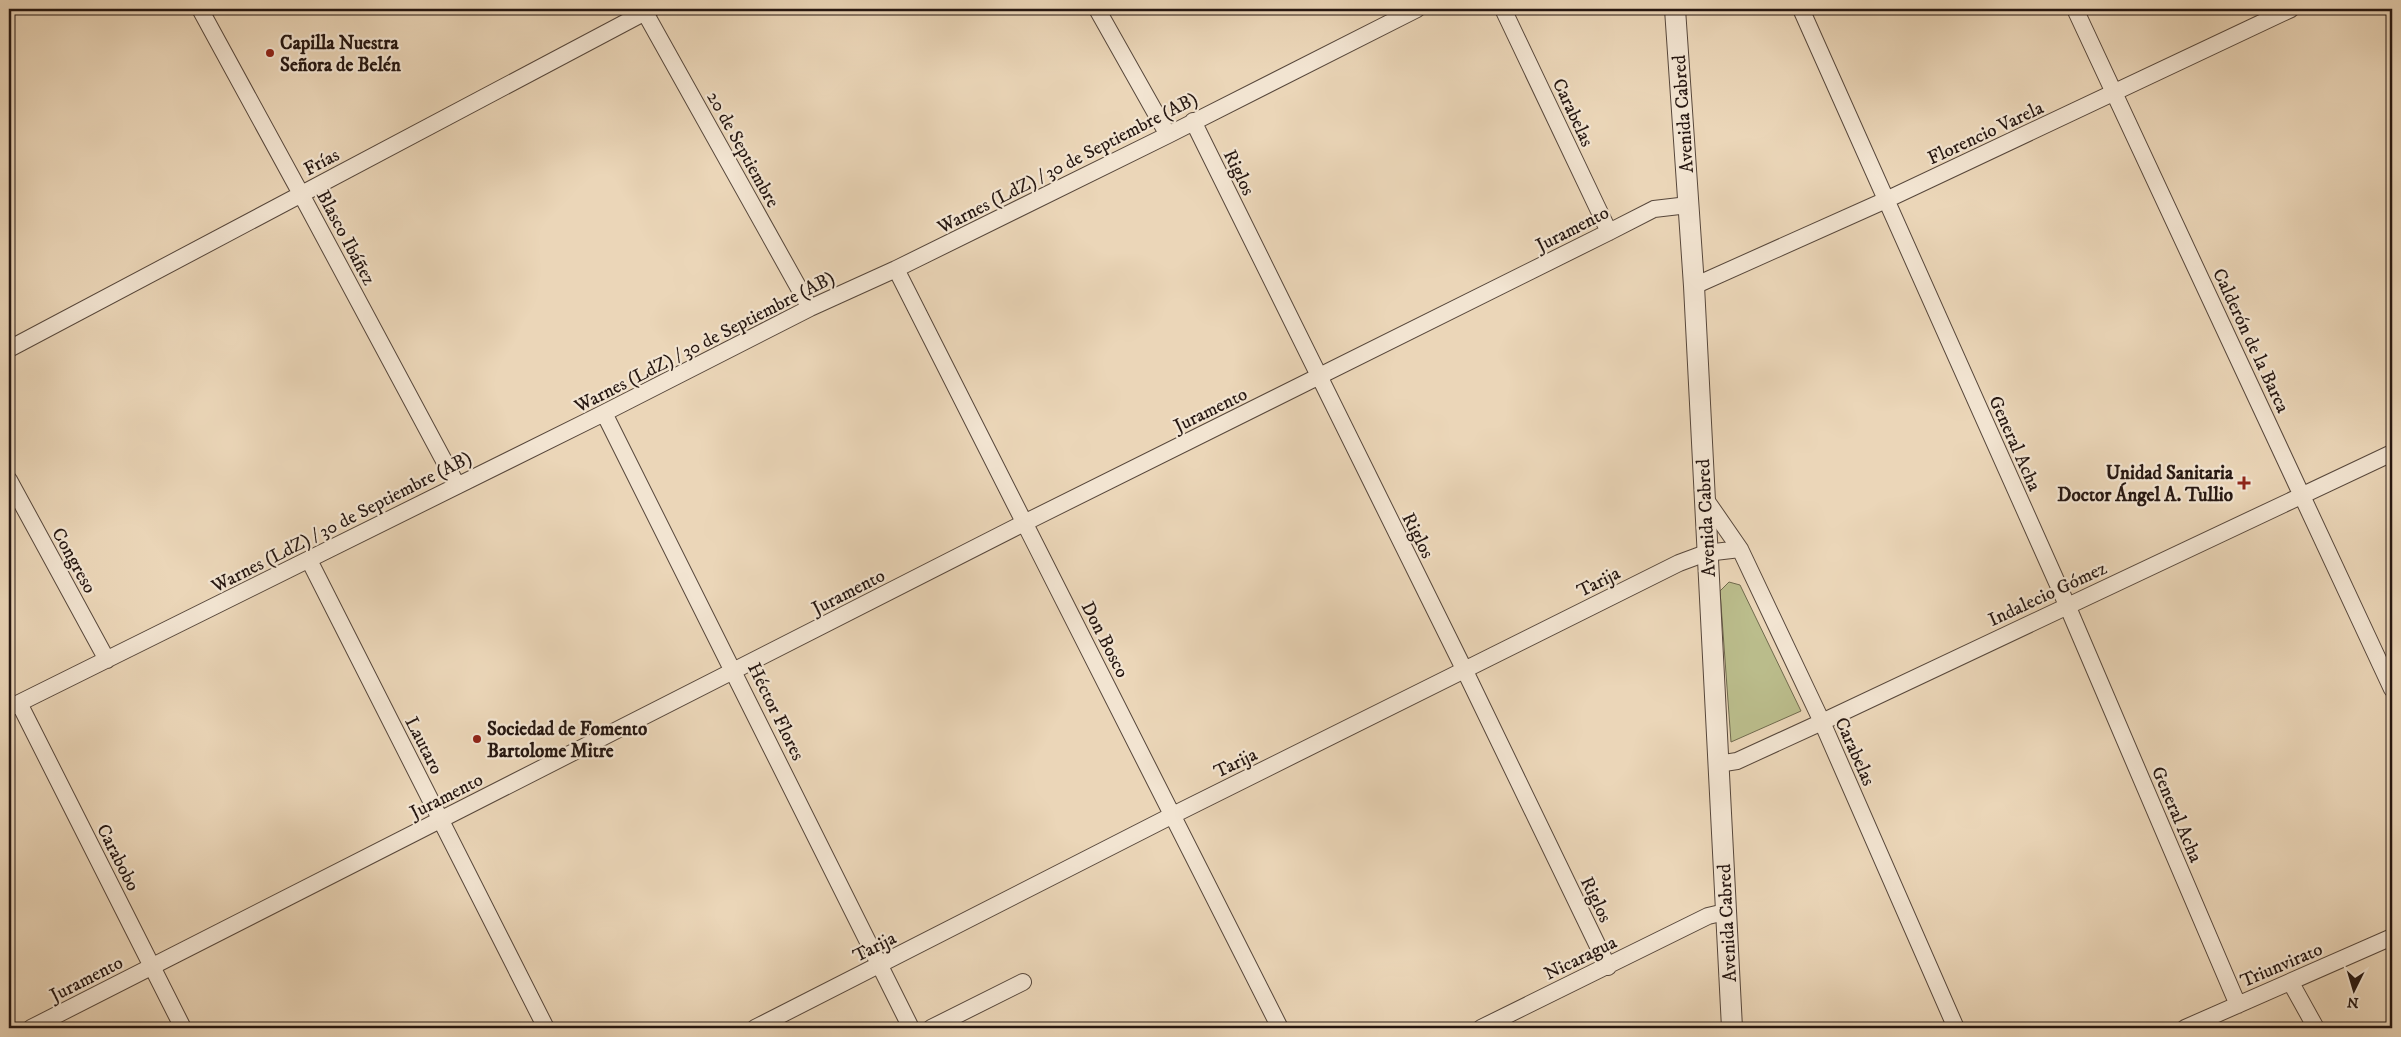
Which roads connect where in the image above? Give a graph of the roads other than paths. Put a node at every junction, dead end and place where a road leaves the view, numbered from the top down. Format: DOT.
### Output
graph roads {
  1 [pos="200,9"];
  2 [pos="1097,9"];
  3 [pos="1417,9"];
  4 [pos="1503,9"];
  5 [pos="1675,9"];
  6 [pos="1801,9"];
  7 [pos="2074,9"];
  8 [pos="2291,9"];
  9 [pos="646,10"];
  10 [pos="2114,93"];
  11 [pos="1193,121"];
  12 [pos="1168,135"];
  13 [pos="302,194"];
  14 [pos="1886,200"];
  15 [pos="1688,205"];
  16 [pos="1609,232"];
  17 [pos="896,269"];
  18 [pos="1694,286"];
  19 [pos="810,308"];
  20 [pos="9,349"];
  21 [pos="1318,377"];
  22 [pos="604,413"];
  23 [pos="2392,453"];
  24 [pos="9,480"];
  25 [pos="457,486"];
  26 [pos="2303,496"];
  27 [pos="1704,497"];
  28 [pos="1024,523"];
  29 [pos="1740,549"];
  30 [pos="1706,553"];
  31 [pos="309,560"];
  32 [pos="2067,605"];
  33 [pos="107,660"];
  34 [pos="735,671"];
  35 [pos="1465,671"];
  36 [pos="2392,689"];
  37 [pos="14,706"];
  38 [pos="1822,722"];
  39 [pos="1718,764"];
  40 [pos="1173,815"];
  41 [pos="441,820"];
  42 [pos="1725,912"];
  43 [pos="2392,937"];
  44 [pos="880,966"];
  45 [pos="152,967"];
  46 [pos="1608,967"];
  47 [pos="1023,982"];
  48 [pos="2291,983"];
  49 [pos="2238,1005"];
  50 [pos="31,1028"];
  51 [pos="183,1028"];
  52 [pos="546,1028"];
  53 [pos="755,1028"];
  54 [pos="911,1028"];
  55 [pos="931,1028"];
  56 [pos="1280,1028"];
  57 [pos="1481,1028"];
  58 [pos="1732,1028"];
  59 [pos="1956,1028"];
  60 [pos="2186,1028"];
  61 [pos="2316,1028"];
  1 -- 13 [label="street, Blasco Ibáñez"];
  2 -- 12 [label="street"];
  3 -- 11 [label="street, Warnes (LdZ) / 30 de Septiembre (AB)"];
  4 -- 16 [label="street, Carabelas"];
  5 -- 15 [label="street, Avenida Cabred"];
  6 -- 14 [label="street, General Acha"];
  7 -- 10 [label="street, Calderón de la Barca"];
  8 -- 10 [label="street, Florencio Varela"];
  9 -- 13 [label="street, Frías"];
  9 -- 19 [label="street, 20 de Septiembre"];
  10 -- 14 [label="street, Florencio Varela"];
  10 -- 26 [label="street, Calderón de la Barca"];
  11 -- 12 [label="street, Warnes (LdZ) / 30 de Septiembre (AB)"];
  11 -- 21 [label="street, Riglos"];
  12 -- 17 [label="street, Warnes (LdZ) / 30 de Septiembre (AB)"];
  13 -- 20 [label="street, Frías"];
  13 -- 25 [label="street, Blasco Ibáñez"];
  14 -- 18 [label="street, Florencio Varela"];
  14 -- 32 [label="street, General Acha"];
  15 -- 16 [label="street, Juramento"];
  15 -- 18 [label="street, Avenida Cabred"];
  16 -- 21 [label="street, Juramento"];
  17 -- 19 [label="street, Warnes (LdZ) / 30 de Septiembre (AB)"];
  17 -- 28 [label="street, Don Bosco"];
  18 -- 27 [label="street, Avenida Cabred"];
  19 -- 22 [label="street, Warnes (LdZ) / 30 de Septiembre (AB)"];
  21 -- 28 [label="street, Juramento"];
  21 -- 35 [label="street, Riglos"];
  22 -- 25 [label="street, Warnes (LdZ) / 30 de Septiembre (AB)"];
  22 -- 34 [label="street, Héctor Flores"];
  23 -- 26 [label="street, Indalecio Gómez"];
  24 -- 33 [label="street, Congreso"];
  25 -- 31 [label="street, Warnes (LdZ) / 30 de Septiembre (AB)"];
  26 -- 32 [label="street, Indalecio Gómez"];
  26 -- 36 [label="street, Calderón de la Barca"];
  27 -- 29 [label="street, Carabelas"];
  27 -- 30 [label="street, Avenida Cabred"];
  28 -- 34 [label="street, Juramento"];
  28 -- 40 [label="street, Don Bosco"];
  29 -- 30 [label="street, Tarija"];
  29 -- 38 [label="street, Carabelas"];
  30 -- 35 [label="street, Tarija"];
  30 -- 39 [label="street, Avenida Cabred"];
  31 -- 33 [label="street, Warnes (LdZ) / 30 de Septiembre (AB)"];
  31 -- 41 [label="street, Lautaro"];
  32 -- 38 [label="street, Indalecio Gómez"];
  32 -- 49 [label="street, General Acha"];
  33 -- 37 [label="street, Warnes (LdZ) / 30 de Septiembre (AB)"];
  34 -- 41 [label="street, Juramento"];
  34 -- 44 [label="street, Héctor Flores"];
  35 -- 40 [label="street, Tarija"];
  35 -- 46 [label="street, Riglos"];
  37 -- 45 [label="street, Carabobo"];
  38 -- 39 [label="street, Indalecio Gómez"];
  38 -- 59 [label="street, Carabelas"];
  39 -- 42 [label="street, Avenida Cabred"];
  40 -- 44 [label="street, Tarija"];
  40 -- 56 [label="street, Don Bosco"];
  41 -- 45 [label="street, Juramento"];
  41 -- 52 [label="street, Lautaro"];
  42 -- 46 [label="street, Nicaragua"];
  42 -- 58 [label="street, Avenida Cabred"];
  43 -- 48 [label="street, Triunvirato"];
  44 -- 53 [label="street, Tarija"];
  44 -- 54 [label="street, Héctor Flores"];
  45 -- 50 [label="street, Juramento"];
  45 -- 51 [label="street, Carabobo"];
  46 -- 57 [label="street, Nicaragua"];
  47 -- 55 [label="street"];
  48 -- 49 [label="street, Triunvirato"];
  48 -- 61 [label="street"];
  49 -- 60 [label="street, Triunvirato"];
}
